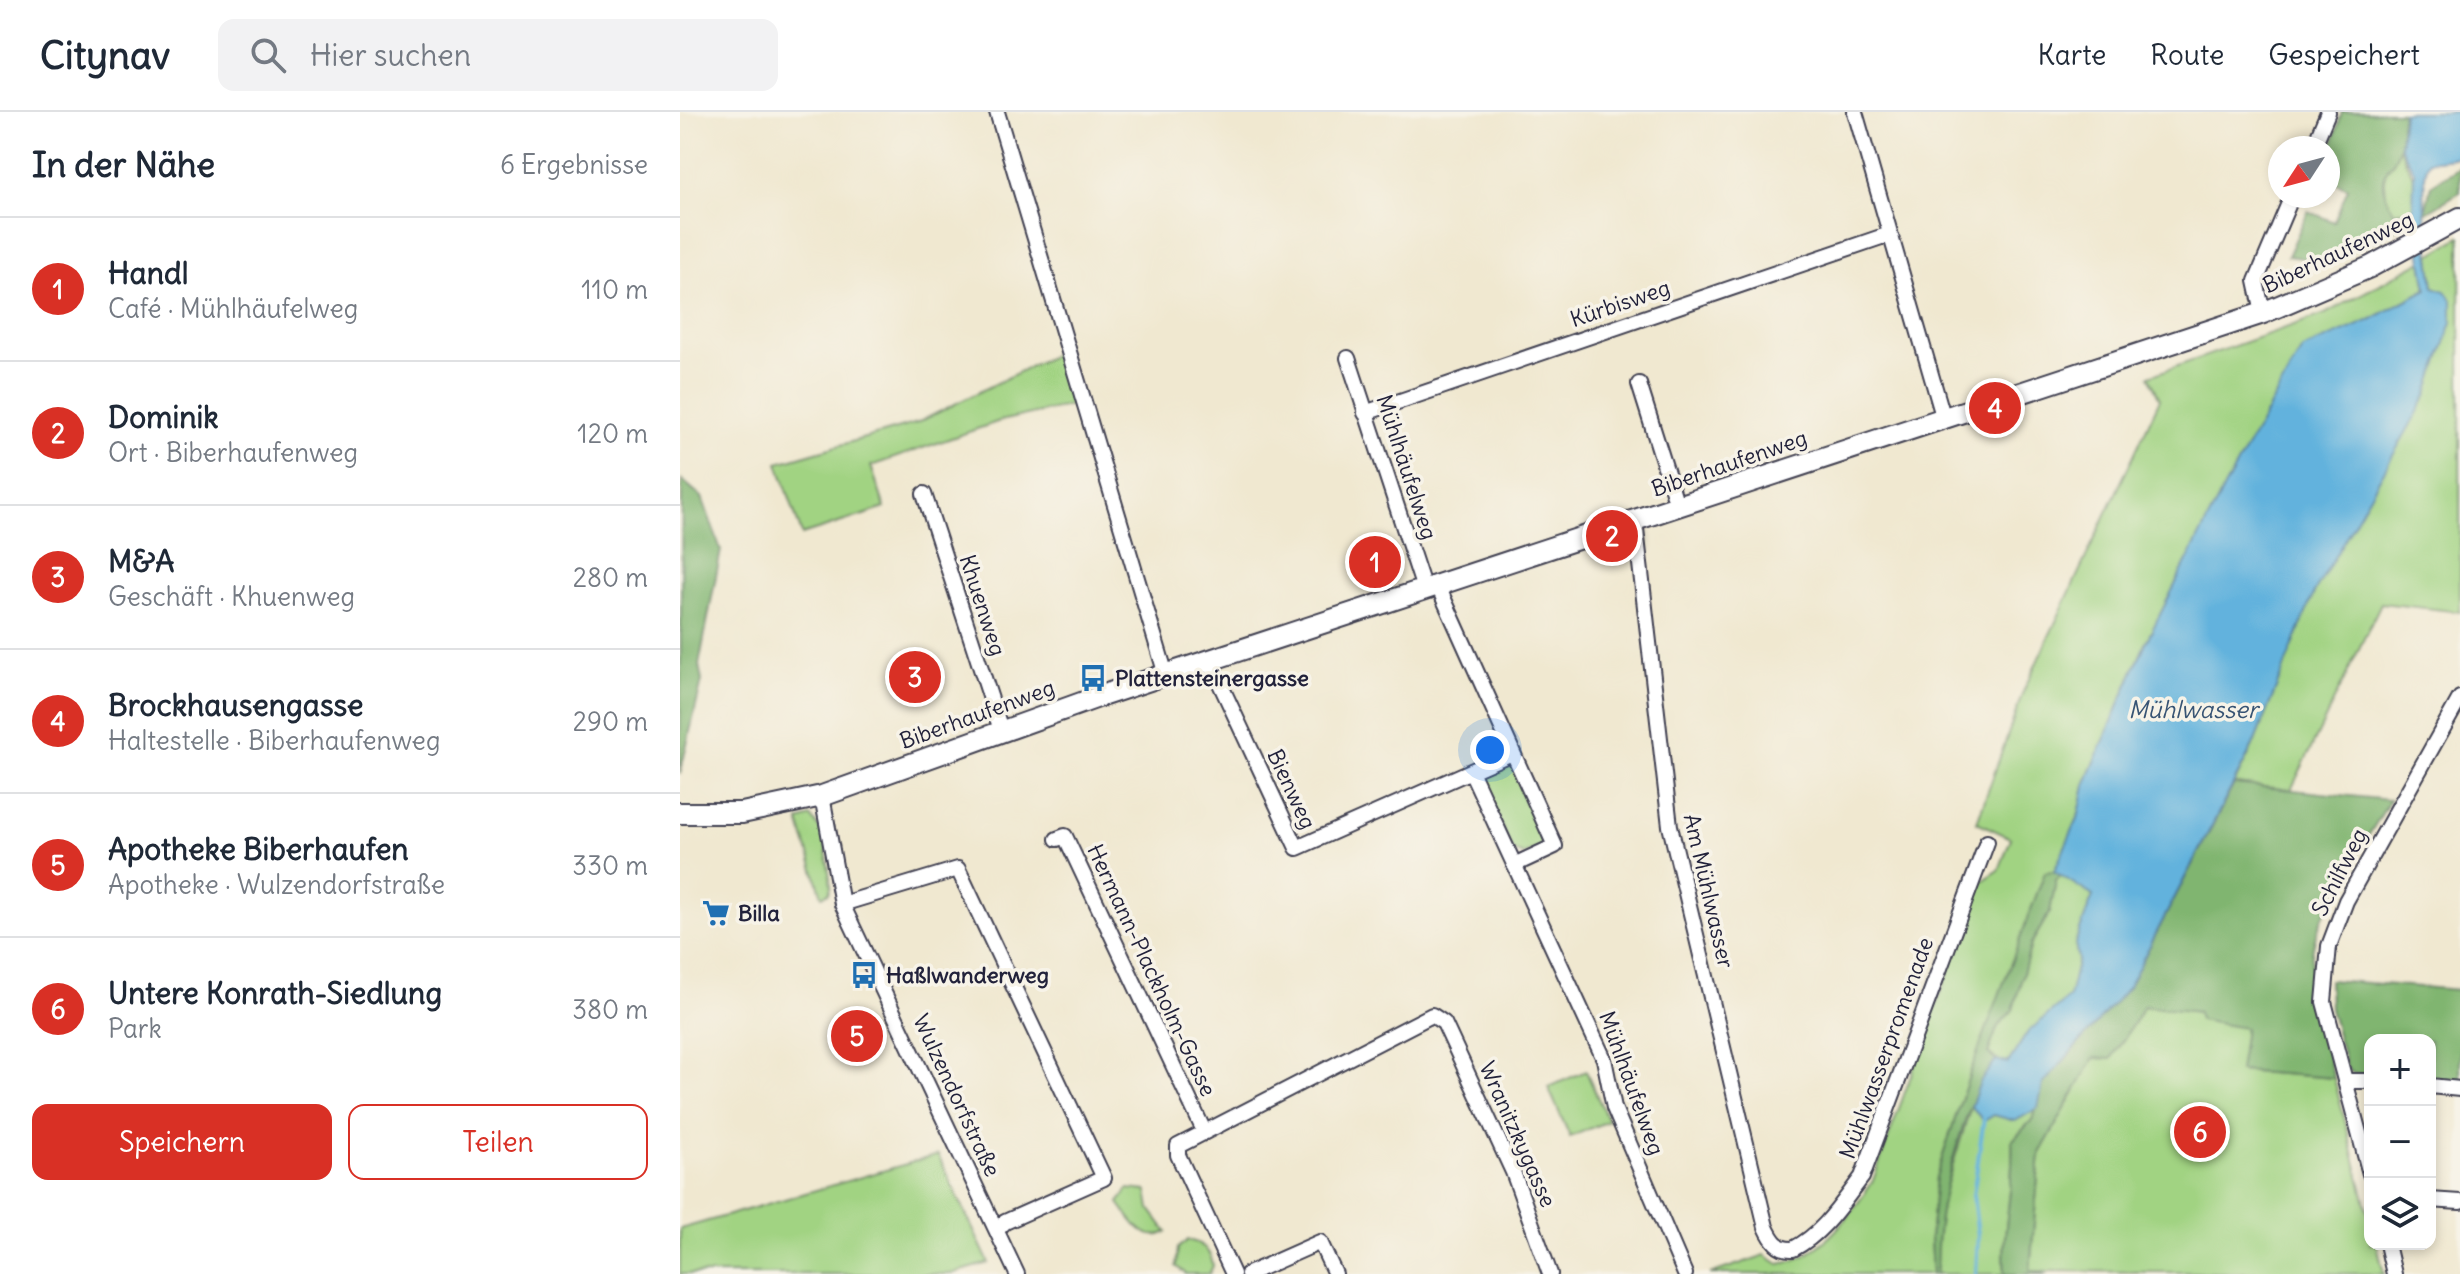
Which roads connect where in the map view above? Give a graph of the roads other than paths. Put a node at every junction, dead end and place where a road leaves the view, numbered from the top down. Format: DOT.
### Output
graph roads {
  1 [pos="997,112"];
  2 [pos="1855,112"];
  3 [pos="2328,112"];
  4 [pos="2318,136"];
  5 [pos="2287,208"];
  6 [pos="2454,222"];
  7 [pos="1890,234"];
  8 [pos="2263,313"];
  9 [pos="1348,358"];
  10 [pos="1639,384"];
  11 [pos="1365,413"];
  12 [pos="1943,416"];
  13 [pos="924,494"];
  14 [pos="1677,505"];
  15 [pos="1635,520"];
  16 [pos="1430,587"];
  17 [pos="1209,660"];
  18 [pos="1166,675"];
  19 [pos="2460,698"];
  20 [pos="1001,730"];
  21 [pos="1512,753"];
  22 [pos="1471,771"];
  23 [pos="822,796"];
  24 [pos="680,813"];
  25 [pos="1057,839"];
  26 [pos="1987,842"];
  27 [pos="1514,865"];
  28 [pos="842,904"];
  29 [pos="2345,1081"];
  30 [pos="2364,1081"];
  31 [pos="2436,1087"];
  32 [pos="2460,1089"];
  33 [pos="1204,1131"];
  34 [pos="2364,1152"];
  35 [pos="2436,1200"];
  36 [pos="2460,1202"];
  37 [pos="997,1230"];
  38 [pos="1793,1249"];
  39 [pos="2388,1250"];
  40 [pos="1017,1274"];
  41 [pos="1233,1274"];
  42 [pos="1248,1274"];
  43 [pos="1335,1274"];
  44 [pos="1550,1274"];
  45 [pos="1685,1274"];
  46 [pos="2394,1274"];
  1 -- 18 [label="street"];
  2 -- 7 [label="street"];
  3 -- 4 [label="street"];
  5 -- 8 [label="street"];
  6 -- 8 [label="main road, Biberhaufenweg"];
  7 -- 11 [label="street, Kürbisweg"];
  7 -- 12 [label="street"];
  8 -- 12 [label="main road, Biberhaufenweg"];
  9 -- 11 [label="street, Mühlhäufelweg"];
  10 -- 14 [label="street"];
  11 -- 16 [label="street, Mühlhäufelweg"];
  12 -- 14 [label="main road, Biberhaufenweg"];
  13 -- 20 [label="street, Khuenweg"];
  14 -- 15 [label="main road, Biberhaufenweg"];
  15 -- 16 [label="main road, Biberhaufenweg"];
  15 -- 38 [label="street, Am Mühlwasser"];
  16 -- 17 [label="main road, Biberhaufenweg"];
  16 -- 21 [label="street, Mühlhäufelweg"];
  17 -- 18 [label="main road, Biberhaufenweg"];
  17 -- 22 [label="street, Bienweg"];
  18 -- 20 [label="main road, Biberhaufenweg"];
  19 -- 29 [label="street, Schilfweg"];
  20 -- 23 [label="main road, Biberhaufenweg"];
  21 -- 22 [label="street"];
  21 -- 27 [label="street, Mühlhäufelweg"];
  22 -- 27 [label="street, Mühlhäufelweg"];
  23 -- 24 [label="main road, Biberhaufenweg"];
  23 -- 28 [label="street, Wulzendorfstraße"];
  25 -- 33 [label="street, Hermann-Plackholm-Gasse"];
  26 -- 38 [label="street, Mühlwasserpromenade"];
  27 -- 45 [label="street, Mühlhäufelweg"];
  28 -- 37 [label="street, Wulzendorfstraße"];
  28 -- 37 [label="street"];
  29 -- 30 [label="street"];
  29 -- 34 [label="street, Schilfweg"];
  31 -- 32 [label="street"];
  33 -- 41 [label="street"];
  33 -- 44 [label="street, Wranitzkygasse"];
  35 -- 36 [label="street"];
  37 -- 40 [label="street, Wulzendorfstraße"];
  39 -- 46 [label="street"];
  42 -- 43 [label="street"];
}
